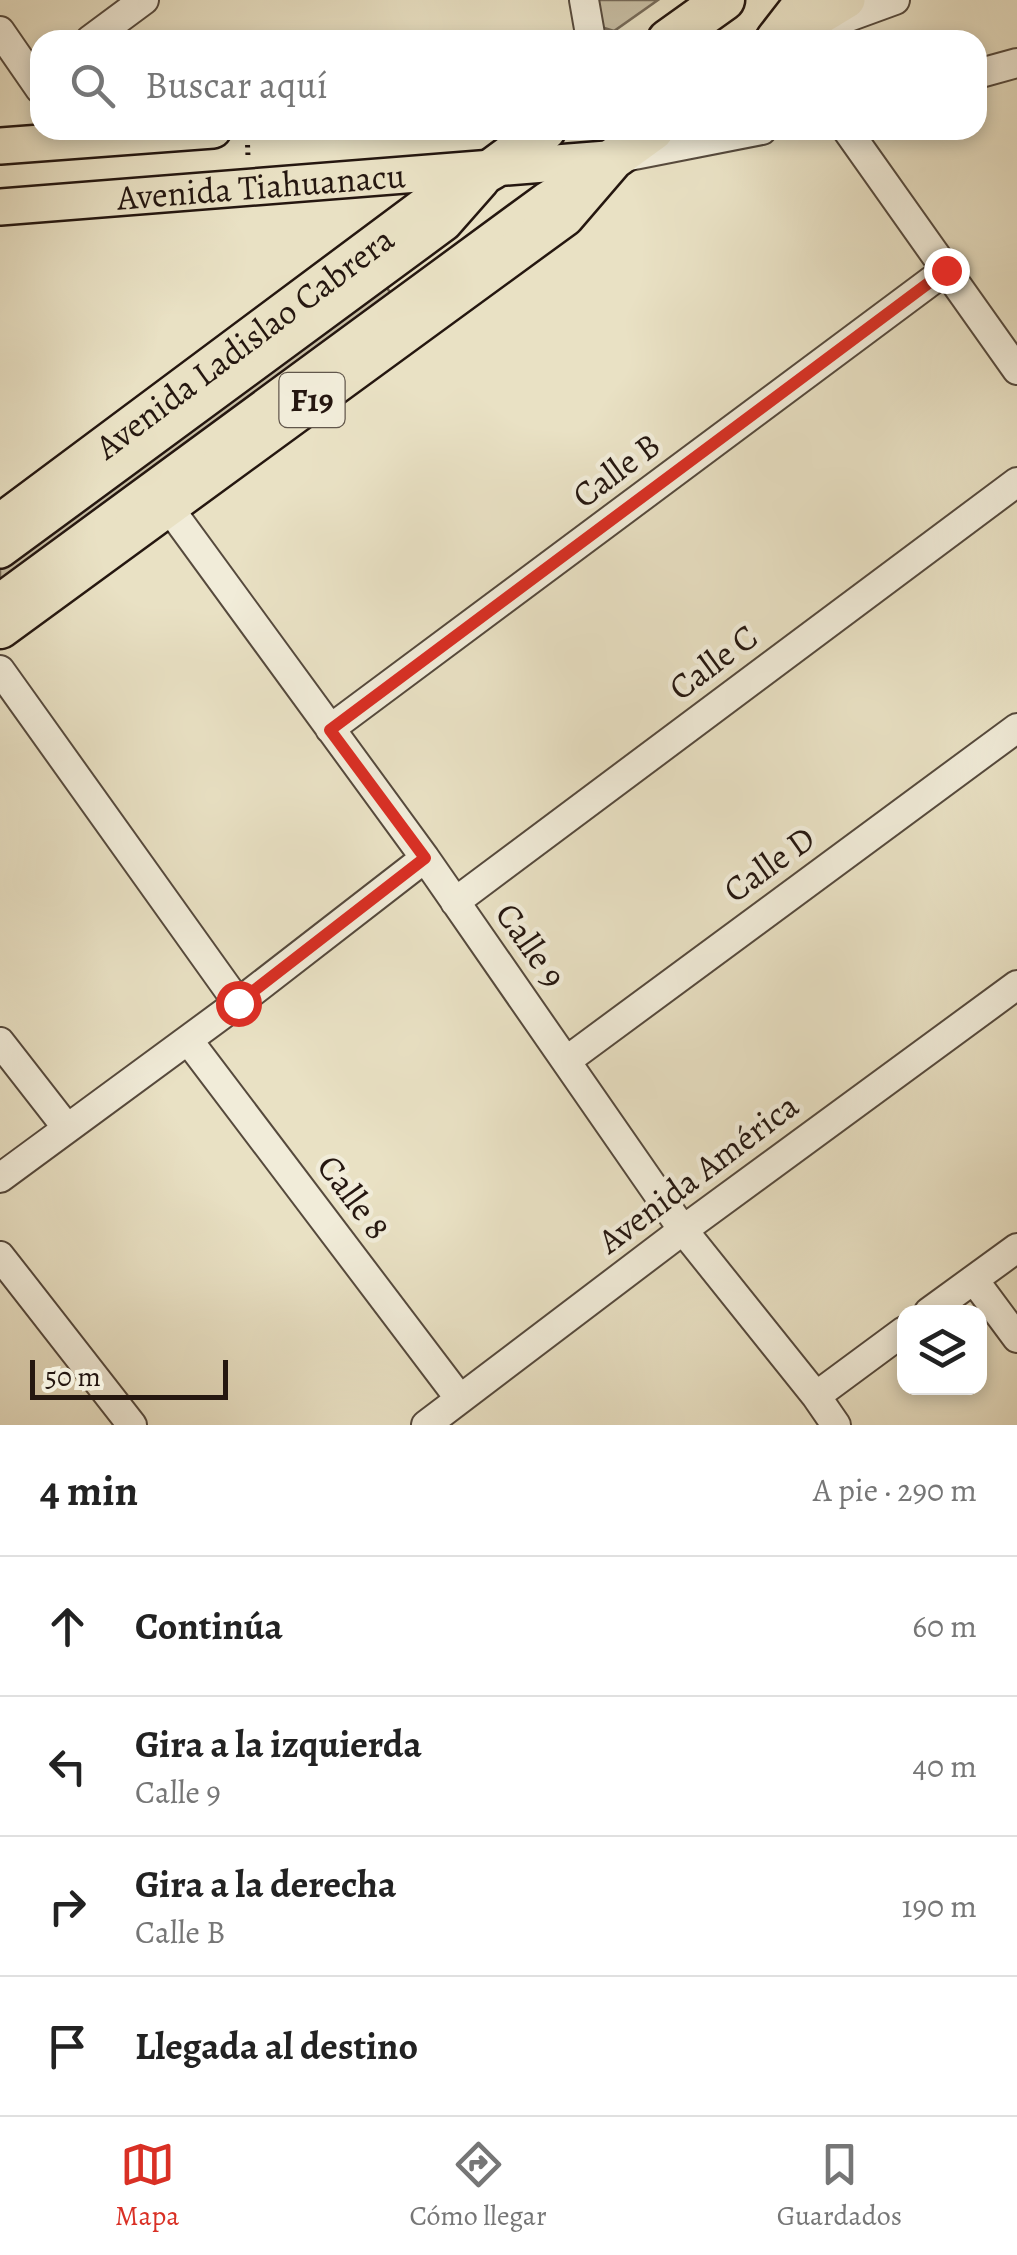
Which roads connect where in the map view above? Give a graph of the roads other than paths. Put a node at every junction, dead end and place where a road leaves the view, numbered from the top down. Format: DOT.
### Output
graph roads {
  1 [pos="144,0"];
  2 [pos="584,0"];
  3 [pos="724,0"];
  4 [pos="807,0"];
  5 [pos="847,0"];
  6 [pos="895,0"];
  7 [pos="104,30"];
  8 [pos="588,30"];
  9 [pos="682,30"];
  10 [pos="788,30"];
  11 [pos="798,30"];
  12 [pos="810,30"];
  13 [pos="0,31"];
  14 [pos="1017,62"];
  15 [pos="987,71"];
  16 [pos="30,72"];
  17 [pos="42,140"];
  18 [pos="530,140"];
  19 [pos="639,140"];
  20 [pos="710,140"];
  21 [pos="854,140"];
  22 [pos="0,146"];
  23 [pos="612,159"];
  24 [pos="492,168"];
  25 [pos="0,207"];
  26 [pos="946,270"];
  27 [pos="1017,370"];
  28 [pos="1017,482"];
  29 [pos="167,505"];
  30 [pos="0,525"];
  31 [pos="0,550"];
  32 [pos="0,602"];
  33 [pos="0,628"];
  34 [pos="0,670"];
  35 [pos="1017,728"];
  36 [pos="330,730"];
  37 [pos="425,858"];
  38 [pos="454,902"];
  39 [pos="1017,985"];
  40 [pos="238,1003"];
  41 [pos="188,1040"];
  42 [pos="0,1042"];
  43 [pos="566,1061"];
  44 [pos="67,1128"];
  45 [pos="0,1178"];
  46 [pos="683,1230"];
  47 [pos="1017,1248"];
  48 [pos="0,1256"];
  49 [pos="974,1280"];
  50 [pos="940,1305"];
  51 [pos="897,1336"];
  52 [pos="1017,1338"];
  53 [pos="816,1396"];
  54 [pos="460,1399"];
  55 [pos="132,1425"];
  56 [pos="426,1425"];
  57 [pos="836,1425"];
  1 -- 7 [label="street"];
  2 -- 8 [label="street"];
  3 -- 9 [label="highway"];
  4 -- 10 [label="highway"];
  5 -- 11 [label="main road"];
  6 -- 12 [label="street"];
  13 -- 16 [label="street"];
  14 -- 15 [label="street"];
  17 -- 22 [label="main road, Avenida Tiahuanacu"];
  18 -- 24 [label="highway, Avenida Ladislao Cabrera / F19"];
  19 -- 23 [label="highway, Avenida Ladislao Cabrera / F19"];
  20 -- 23 [label="street, Avenida Tiahuanacu"];
  21 -- 26 [label="street"];
  23 -- 24 [label="main road, Avenida Tiahuanacu"];
  23 -- 29 [label="highway, Avenida Ladislao Cabrera / F19"];
  23 -- 32 [label="main road, Avenida Ladislao Cabrera / F19"];
  24 -- 25 [label="main road, Avenida Tiahuanacu"];
  24 -- 30 [label="highway, Avenida Ladislao Cabrera / F19"];
  24 -- 31 [label="main road, Avenida Ladislao Cabrera / F19"];
  26 -- 27 [label="street"];
  26 -- 36 [label="street, Calle B"];
  28 -- 38 [label="street, Calle C"];
  29 -- 33 [label="highway, Avenida Ladislao Cabrera / F19"];
  29 -- 36 [label="street, Calle 9"];
  34 -- 40 [label="street"];
  35 -- 43 [label="street, Calle D"];
  36 -- 37 [label="street, Calle 9"];
  37 -- 38 [label="street, Calle 9"];
  37 -- 40 [label="street"];
  38 -- 43 [label="street, Calle 9"];
  39 -- 46 [label="street, Avenida América"];
  40 -- 41 [label="street"];
  41 -- 44 [label="street"];
  41 -- 54 [label="street, Calle 8"];
  42 -- 44 [label="street"];
  43 -- 46 [label="street, Calle 9"];
  44 -- 45 [label="street"];
  46 -- 53 [label="street, Calle 9"];
  46 -- 54 [label="street, Avenida América"];
  47 -- 49 [label="street"];
  48 -- 55 [label="street"];
  49 -- 50 [label="street"];
  49 -- 52 [label="street"];
  51 -- 53 [label="street"];
  53 -- 57 [label="street, Calle 9"];
  54 -- 56 [label="street, Avenida América"];
}
